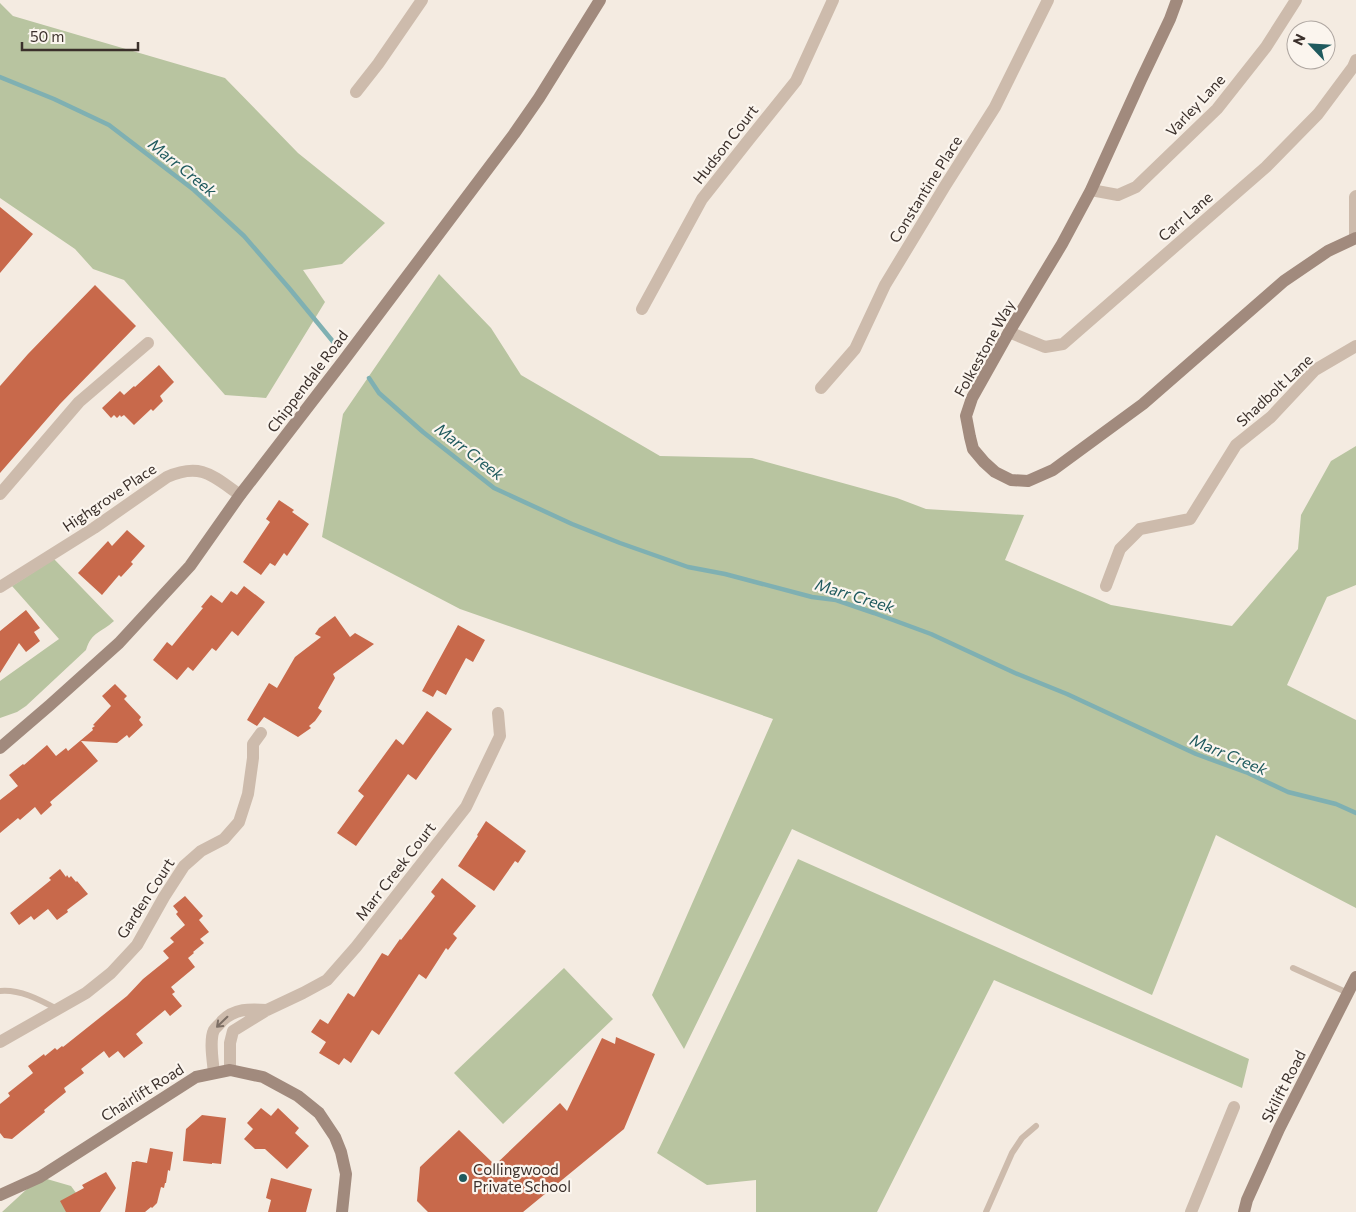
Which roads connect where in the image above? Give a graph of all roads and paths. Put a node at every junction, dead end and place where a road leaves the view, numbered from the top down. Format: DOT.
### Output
graph roads {
  1 [pos="422,0"];
  2 [pos="600,0"];
  3 [pos="833,0"];
  4 [pos="1048,0"];
  5 [pos="1177,0"];
  6 [pos="1296,0"];
  7 [pos="1356,60"];
  8 [pos="356,92"];
  9 [pos="1091,190"];
  10 [pos="1356,196"];
  11 [pos="1356,238"];
  12 [pos="642,309"];
  13 [pos="1009,332"];
  14 [pos="148,343"];
  15 [pos="1356,346"];
  16 [pos="821,388"];
  17 [pos="0,494"];
  18 [pos="240,495"];
  19 [pos="1106,586"];
  20 [pos="0,587"];
  21 [pos="498,713"];
  22 [pos="261,733"];
  23 [pos="0,748"];
  24 [pos="1293,968"];
  25 [pos="1356,977"];
  26 [pos="0,991"];
  27 [pos="1348,993"];
  28 [pos="58,1009"];
  29 [pos="267,1010"];
  30 [pos="0,1042"];
  31 [pos="230,1070"];
  32 [pos="214,1073"];
  33 [pos="1234,1107"];
  34 [pos="1036,1126"];
  35 [pos="0,1194"];
  36 [pos="342,1212"];
  37 [pos="986,1212"];
  38 [pos="1191,1212"];
  39 [pos="1244,1212"];
  1 -- 8 [label="street"];
  2 -- 18 [label="street, Chippendale Road"];
  3 -- 12 [label="street, Hudson Court"];
  4 -- 16 [label="street, Constantine Place"];
  5 -- 9 [label="street, Folkestone Way"];
  6 -- 9 [label="street, Varley Lane"];
  7 -- 13 [label="street, Carr Lane"];
  9 -- 13 [label="street, Folkestone Way"];
  10 -- 11 [label="street"];
  11 -- 13 [label="street, Folkestone Way"];
  14 -- 17 [label="street"];
  15 -- 19 [label="street, Shadbolt Lane"];
  18 -- 20 [label="street, Highgrove Place"];
  18 -- 23 [label="street, Chippendale Road"];
  21 -- 29 [label="street, Marr Creek Court"];
  22 -- 28 [label="street, Garden Court"];
  24 -- 27 [label="lane"];
  25 -- 27 [label="street, Skilift Road"];
  26 -- 28 [label="lane"];
  27 -- 39 [label="street, Skilift Road"];
  28 -- 30 [label="street, Garden Court"];
  29 -- 31 [label="street, Marr Creek Court"];
  29 -- 32 [label="street, Marr Creek Court, one-way"];
  31 -- 32 [label="street, Chairlift Road"];
  31 -- 36 [label="street, Chairlift Road"];
  32 -- 35 [label="street, Chairlift Road"];
  33 -- 38 [label="street"];
  34 -- 37 [label="lane"];
}
